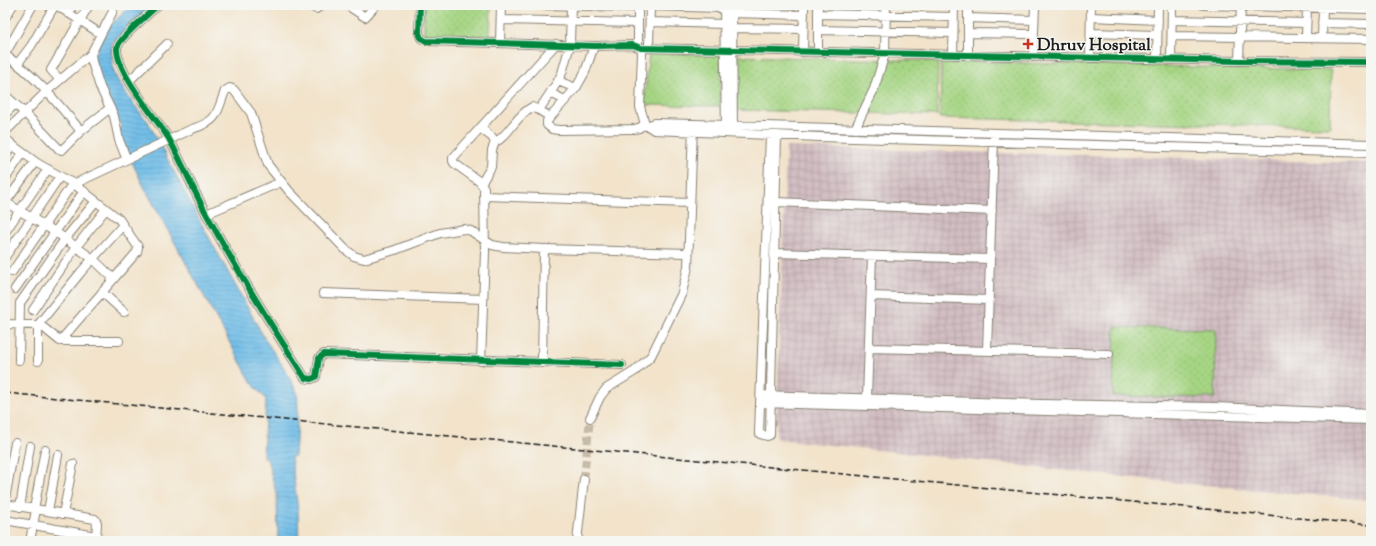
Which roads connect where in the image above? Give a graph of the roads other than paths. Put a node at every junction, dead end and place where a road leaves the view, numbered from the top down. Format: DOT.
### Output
graph roads {
  1 [pos="13,5"];
  2 [pos="33,5"];
  3 [pos="55,5"];
  4 [pos="73,5"];
  5 [pos="89,5"];
  6 [pos="114,5"];
  7 [pos="158,5"];
  8 [pos="309,5"];
  9 [pos="322,5"];
  10 [pos="347,5"];
  11 [pos="376,5"];
  12 [pos="420,5"];
  13 [pos="501,5"];
  14 [pos="544,5"];
  15 [pos="571,5"];
  16 [pos="804,5"];
  17 [pos="818,5"];
  18 [pos="886,5"];
  19 [pos="954,5"];
  20 [pos="968,5"];
  21 [pos="1035,5"];
  22 [pos="1091,5"];
  23 [pos="1158,5"];
  24 [pos="1172,5"];
  25 [pos="1203,5"];
  26 [pos="1225,5"];
  27 [pos="1241,5"];
  28 [pos="638,6"];
  29 [pos="650,6"];
  30 [pos="1257,6"];
  31 [pos="1301,6"];
  32 [pos="724,7"];
  33 [pos="1328,7"];
  34 [pos="732,9"];
  35 [pos="1371,9"];
  36 [pos="68,13"];
  37 [pos="818,14"];
  38 [pos="804,15"];
  39 [pos="886,15"];
  40 [pos="954,17"];
  41 [pos="5,18"];
  42 [pos="968,18"];
  43 [pos="1091,18"];
  44 [pos="80,20"];
  45 [pos="501,20"];
  46 [pos="1034,20"];
  47 [pos="1158,20"];
  48 [pos="1172,20"];
  49 [pos="570,21"];
  50 [pos="650,22"];
  51 [pos="1240,22"];
  52 [pos="638,23"];
  53 [pos="1306,23"];
  54 [pos="1322,23"];
  55 [pos="1371,24"];
  56 [pos="728,26"];
  57 [pos="803,29"];
  58 [pos="818,30"];
  59 [pos="886,31"];
  60 [pos="953,33"];
  61 [pos="968,33"];
  62 [pos="1091,33"];
  63 [pos="101,34"];
  64 [pos="1034,34"];
  65 [pos="1157,35"];
  66 [pos="1172,36"];
  67 [pos="1240,37"];
  68 [pos="1306,38"];
  69 [pos="1322,38"];
  70 [pos="1371,39"];
  71 [pos="500,42"];
  72 [pos="168,44"];
  73 [pos="556,44"];
  74 [pos="570,45"];
  75 [pos="594,46"];
  76 [pos="643,47"];
  77 [pos="729,50"];
  78 [pos="803,52"];
  79 [pos="818,52"];
  80 [pos="5,54"];
  81 [pos="91,54"];
  82 [pos="885,54"];
  83 [pos="953,55"];
  84 [pos="968,56"];
  85 [pos="1033,57"];
  86 [pos="1090,58"];
  87 [pos="1157,59"];
  88 [pos="1171,60"];
  89 [pos="1239,61"];
  90 [pos="1371,62"];
  91 [pos="18,63"];
  92 [pos="60,80"];
  93 [pos="129,81"];
  94 [pos="558,81"];
  95 [pos="576,88"];
  96 [pos="47,92"];
  97 [pos="550,93"];
  98 [pos="5,95"];
  99 [pos="565,100"];
  100 [pos="15,104"];
  101 [pos="110,108"];
  102 [pos="539,110"];
  103 [pos="25,113"];
  104 [pos="5,114"];
  105 [pos="550,117"];
  106 [pos="646,125"];
  107 [pos="480,128"];
  108 [pos="693,128"];
  109 [pos="730,129"];
  110 [pos="855,129"];
  111 [pos="81,131"];
  112 [pos="5,132"];
  113 [pos="995,133"];
  114 [pos="774,135"];
  115 [pos="5,138"];
  116 [pos="168,140"];
  117 [pos="495,142"];
  118 [pos="994,142"];
  119 [pos="1371,144"];
  120 [pos="12,145"];
  121 [pos="23,153"];
  122 [pos="1371,153"];
  123 [pos="5,156"];
  124 [pos="125,157"];
  125 [pos="35,162"];
  126 [pos="48,169"];
  127 [pos="60,176"];
  128 [pos="5,179"];
  129 [pos="281,182"];
  130 [pos="73,183"];
  131 [pos="482,184"];
  132 [pos="84,192"];
  133 [pos="484,196"];
  134 [pos="96,201"];
  135 [pos="5,202"];
  136 [pos="776,202"];
  137 [pos="690,203"];
  138 [pos="106,209"];
  139 [pos="19,210"];
  140 [pos="992,211"];
  141 [pos="206,214"];
  142 [pos="31,217"];
  143 [pos="43,225"];
  144 [pos="123,225"];
  145 [pos="5,232"];
  146 [pos="55,232"];
  147 [pos="65,239"];
  148 [pos="484,239"];
  149 [pos="76,247"];
  150 [pos="544,249"];
  151 [pos="688,252"];
  152 [pos="774,253"];
  153 [pos="872,256"];
  154 [pos="5,257"];
  155 [pos="93,259"];
  156 [pos="990,259"];
  157 [pos="12,272"];
  158 [pos="114,279"];
  159 [pos="16,289"];
  160 [pos="102,292"];
  161 [pos="323,293"];
  162 [pos="871,296"];
  163 [pos="483,299"];
  164 [pos="989,300"];
  165 [pos="33,310"];
  166 [pos="124,312"];
  167 [pos="5,324"];
  168 [pos="20,325"];
  169 [pos="38,325"];
  170 [pos="60,341"];
  171 [pos="119,341"];
  172 [pos="869,348"];
  173 [pos="987,351"];
  174 [pos="1109,354"];
  175 [pos="19,360"];
  176 [pos="38,361"];
  177 [pos="481,361"];
  178 [pos="542,363"];
  179 [pos="622,364"];
  180 [pos="867,398"];
  181 [pos="761,399"];
  182 [pos="770,400"];
  183 [pos="1371,414"];
  184 [pos="590,418"];
  185 [pos="1371,420"];
  186 [pos="15,444"];
  187 [pos="30,446"];
  188 [pos="45,450"];
  189 [pos="58,455"];
  190 [pos="72,464"];
  191 [pos="584,479"];
  192 [pos="5,499"];
  193 [pos="5,504"];
  194 [pos="20,507"];
  195 [pos="35,509"];
  196 [pos="48,512"];
  197 [pos="63,514"];
  198 [pos="5,520"];
  199 [pos="33,525"];
  200 [pos="96,538"];
  201 [pos="31,541"];
  202 [pos="577,541"];
  1 -- 41 [label="street"];
  2 -- 80 [label="street"];
  3 -- 36 [label="street"];
  3 -- 91 [label="street"];
  4 -- 36 [label="street"];
  5 -- 44 [label="street"];
  6 -- 63 [label="street"];
  7 -- 93 [label="street"];
  8 -- 9 [label="street"];
  10 -- 11 [label="street"];
  12 -- 71 [label="street"];
  13 -- 45 [label="street"];
  14 -- 15 [label="street"];
  15 -- 28 [label="street"];
  15 -- 49 [label="street"];
  16 -- 38 [label="street"];
  17 -- 37 [label="street"];
  18 -- 39 [label="street"];
  19 -- 40 [label="street"];
  20 -- 42 [label="street"];
  21 -- 46 [label="street"];
  22 -- 43 [label="street"];
  23 -- 47 [label="street"];
  24 -- 48 [label="street"];
  25 -- 26 [label="street"];
  26 -- 27 [label="street"];
  27 -- 30 [label="street"];
  27 -- 51 [label="street"];
  28 -- 52 [label="street"];
  29 -- 32 [label="street"];
  29 -- 50 [label="street"];
  30 -- 31 [label="street"];
  31 -- 33 [label="street"];
  31 -- 53 [label="street"];
  32 -- 56 [label="street"];
  33 -- 35 [label="street"];
  33 -- 54 [label="street"];
  34 -- 38 [label="street"];
  34 -- 56 [label="street"];
  36 -- 44 [label="street"];
  37 -- 39 [label="street"];
  37 -- 58 [label="street"];
  38 -- 57 [label="street"];
  39 -- 40 [label="street"];
  39 -- 59 [label="street"];
  40 -- 60 [label="street"];
  42 -- 46 [label="street"];
  42 -- 61 [label="street"];
  43 -- 47 [label="street"];
  43 -- 62 [label="street"];
  44 -- 63 [label="street"];
  44 -- 92 [label="street"];
  45 -- 49 [label="street"];
  45 -- 71 [label="street"];
  46 -- 64 [label="street"];
  47 -- 65 [label="street"];
  48 -- 51 [label="street"];
  48 -- 66 [label="street"];
  49 -- 52 [label="street"];
  49 -- 74 [label="street"];
  50 -- 56 [label="street"];
  50 -- 76 [label="street"];
  51 -- 53 [label="street"];
  51 -- 67 [label="street"];
  52 -- 76 [label="street"];
  53 -- 68 [label="street"];
  54 -- 55 [label="street"];
  54 -- 69 [label="street"];
  56 -- 57 [label="street"];
  56 -- 77 [label="street"];
  57 -- 78 [label="street"];
  58 -- 59 [label="street"];
  58 -- 79 [label="street"];
  59 -- 60 [label="street"];
  59 -- 82 [label="street"];
  60 -- 83 [label="street"];
  61 -- 64 [label="street"];
  61 -- 84 [label="street"];
  62 -- 65 [label="street"];
  62 -- 86 [label="street"];
  63 -- 81 [label="street"];
  64 -- 85 [label="street"];
  65 -- 87 [label="street"];
  66 -- 67 [label="street"];
  66 -- 88 [label="street"];
  67 -- 68 [label="street"];
  67 -- 89 [label="street"];
  68 -- 69 [label="street"];
  69 -- 70 [label="street"];
  71 -- 73 [label="street"];
  72 -- 93 [label="street"];
  73 -- 74 [label="street"];
  73 -- 107 [label="street"];
  74 -- 75 [label="street"];
  74 -- 94 [label="street"];
  75 -- 76 [label="street"];
  75 -- 95 [label="street"];
  76 -- 77 [label="street"];
  76 -- 106 [label="street"];
  77 -- 78 [label="street"];
  77 -- 109 [label="street"];
  78 -- 79 [label="street"];
  79 -- 82 [label="street"];
  80 -- 91 [label="street"];
  81 -- 92 [label="street"];
  81 -- 101 [label="street"];
  82 -- 83 [label="street"];
  82 -- 110 [label="street"];
  83 -- 84 [label="street"];
  84 -- 85 [label="street"];
  85 -- 86 [label="street"];
  86 -- 87 [label="street"];
  87 -- 88 [label="street"];
  88 -- 89 [label="street"];
  89 -- 90 [label="street"];
  91 -- 96 [label="street"];
  92 -- 96 [label="street"];
  93 -- 116 [label="street"];
  94 -- 95 [label="street"];
  94 -- 97 [label="street"];
  95 -- 99 [label="street"];
  96 -- 103 [label="street"];
  96 -- 111 [label="street"];
  97 -- 99 [label="street"];
  97 -- 102 [label="street"];
  98 -- 100 [label="street"];
  99 -- 105 [label="street"];
  100 -- 103 [label="street"];
  100 -- 104 [label="street"];
  101 -- 111 [label="street"];
  101 -- 124 [label="street"];
  102 -- 105 [label="street"];
  102 -- 117 [label="street"];
  103 -- 111 [label="street"];
  103 -- 112 [label="street"];
  105 -- 106 [label="street"];
  106 -- 108 [label="street"];
  107 -- 117 [label="street"];
  107 -- 131 [label="street"];
  108 -- 109 [label="street"];
  108 -- 137 [label="street"];
  109 -- 110 [label="street"];
  109 -- 114 [label="street"];
  110 -- 113 [label="street"];
  113 -- 118 [label="street"];
  113 -- 119 [label="street"];
  114 -- 118 [label="street"];
  114 -- 136 [label="street"];
  114 -- 181 [label="street"];
  115 -- 120 [label="street"];
  116 -- 124 [label="street"];
  116 -- 129 [label="street"];
  116 -- 141 [label="street"];
  117 -- 131 [label="street"];
  118 -- 122 [label="street"];
  118 -- 140 [label="street"];
  120 -- 121 [label="street"];
  120 -- 123 [label="street"];
  121 -- 125 [label="street"];
  121 -- 128 [label="street"];
  124 -- 130 [label="street"];
  125 -- 126 [label="street"];
  125 -- 135 [label="street"];
  126 -- 127 [label="street"];
  126 -- 139 [label="street"];
  127 -- 130 [label="street"];
  127 -- 142 [label="street"];
  129 -- 141 [label="street"];
  129 -- 148 [label="street"];
  130 -- 132 [label="street"];
  130 -- 143 [label="street"];
  131 -- 133 [label="street"];
  132 -- 134 [label="street"];
  132 -- 146 [label="street"];
  133 -- 137 [label="street"];
  133 -- 148 [label="street"];
  134 -- 138 [label="street"];
  134 -- 147 [label="street"];
  135 -- 139 [label="street"];
  136 -- 140 [label="street"];
  136 -- 152 [label="street"];
  137 -- 151 [label="street"];
  138 -- 144 [label="street"];
  138 -- 149 [label="street"];
  139 -- 142 [label="street"];
  139 -- 145 [label="street"];
  140 -- 156 [label="street"];
  141 -- 177 [label="street"];
  142 -- 143 [label="street"];
  142 -- 154 [label="street"];
  143 -- 146 [label="street"];
  143 -- 157 [label="street"];
  144 -- 155 [label="street"];
  144 -- 158 [label="street"];
  146 -- 147 [label="street"];
  146 -- 159 [label="street"];
  147 -- 149 [label="street"];
  147 -- 168 [label="street"];
  148 -- 150 [label="street"];
  148 -- 163 [label="street"];
  149 -- 155 [label="street"];
  149 -- 165 [label="street"];
  150 -- 151 [label="street"];
  150 -- 178 [label="street"];
  151 -- 184 [label="street"];
  152 -- 153 [label="street"];
  152 -- 182 [label="street"];
  153 -- 156 [label="street"];
  153 -- 162 [label="street"];
  155 -- 158 [label="street"];
  155 -- 169 [label="street"];
  156 -- 164 [label="street"];
  158 -- 160 [label="street"];
  160 -- 166 [label="street"];
  160 -- 170 [label="street"];
  161 -- 163 [label="street"];
  162 -- 164 [label="street"];
  162 -- 172 [label="street"];
  163 -- 177 [label="street"];
  164 -- 173 [label="street"];
  167 -- 168 [label="street"];
  168 -- 169 [label="street"];
  168 -- 175 [label="street"];
  169 -- 170 [label="street"];
  169 -- 176 [label="street"];
  170 -- 171 [label="street"];
  172 -- 173 [label="street"];
  172 -- 180 [label="street"];
  173 -- 174 [label="street"];
  177 -- 178 [label="street"];
  178 -- 179 [label="street"];
  180 -- 182 [label="street"];
  180 -- 183 [label="street"];
  181 -- 182 [label="street"];
  181 -- 182 [label="street"];
  182 -- 185 [label="street"];
  186 -- 192 [label="street"];
  187 -- 194 [label="street"];
  188 -- 195 [label="street"];
  189 -- 196 [label="street"];
  190 -- 197 [label="street"];
  191 -- 202 [label="street"];
  193 -- 194 [label="street"];
  194 -- 195 [label="street"];
  195 -- 196 [label="street"];
  195 -- 199 [label="street"];
  196 -- 197 [label="street"];
  197 -- 200 [label="street"];
  198 -- 199 [label="street"];
  199 -- 200 [label="street"];
  199 -- 201 [label="street"];
}
